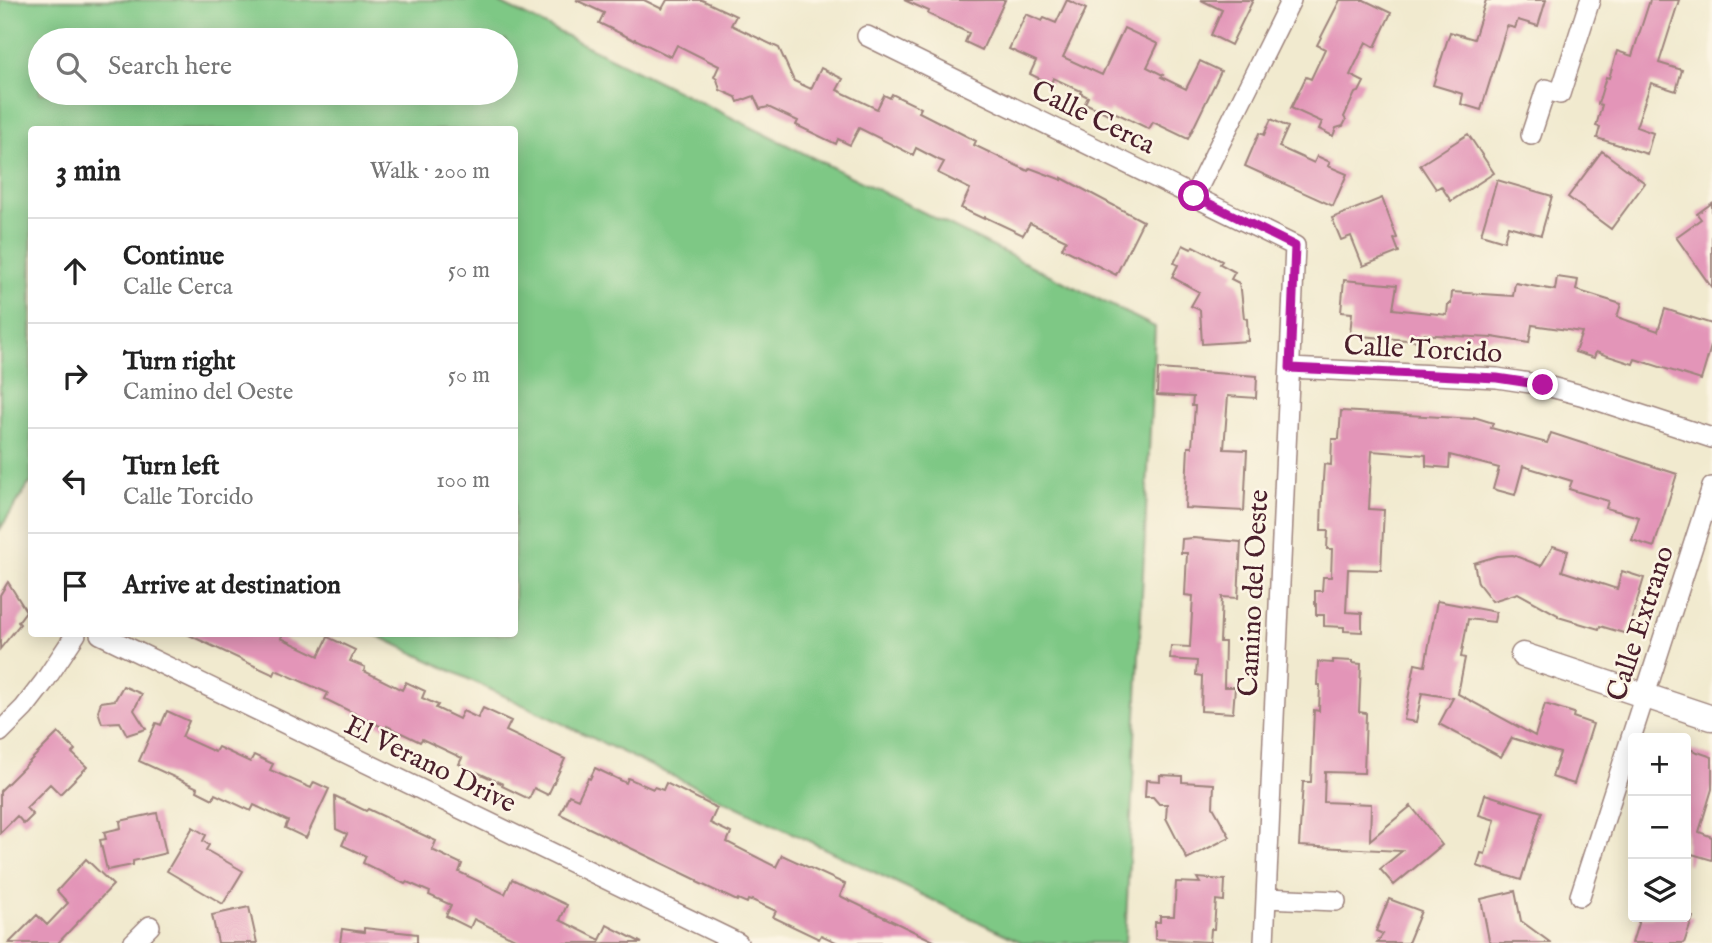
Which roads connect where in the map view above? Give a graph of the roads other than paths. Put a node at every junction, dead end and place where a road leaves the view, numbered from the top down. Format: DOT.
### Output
graph roads {
  1 [pos="1291,0"];
  2 [pos="1590,0"];
  3 [pos="867,36"];
  4 [pos="1531,135"];
  5 [pos="1194,196"];
  6 [pos="1295,246"];
  7 [pos="1290,368"];
  8 [pos="1712,438"];
  9 [pos="1712,487"];
  10 [pos="74,637"];
  11 [pos="106,637"];
  12 [pos="1523,655"];
  13 [pos="1645,695"];
  14 [pos="1712,718"];
  15 [pos="0,732"];
  16 [pos="1580,896"];
  17 [pos="1266,898"];
  18 [pos="1336,901"];
  19 [pos="150,926"];
  20 [pos="133,943"];
  21 [pos="738,943"];
  22 [pos="1264,943"];
  1 -- 5 [label="street"];
  2 -- 4 [label="street"];
  3 -- 5 [label="street, Calle Cerca"];
  5 -- 6 [label="street, Calle Cerca"];
  6 -- 7 [label="street, Camino del Oeste"];
  7 -- 8 [label="street, Calle Torcido"];
  7 -- 17 [label="street, Camino del Oeste"];
  9 -- 13 [label="street, Calle Extrano"];
  10 -- 15 [label="street"];
  11 -- 21 [label="street, El Verano Drive"];
  12 -- 13 [label="street"];
  13 -- 14 [label="street"];
  13 -- 16 [label="street, Calle Extrano"];
  17 -- 18 [label="street"];
  17 -- 22 [label="street, Camino del Oeste"];
  19 -- 20 [label="street"];
}
